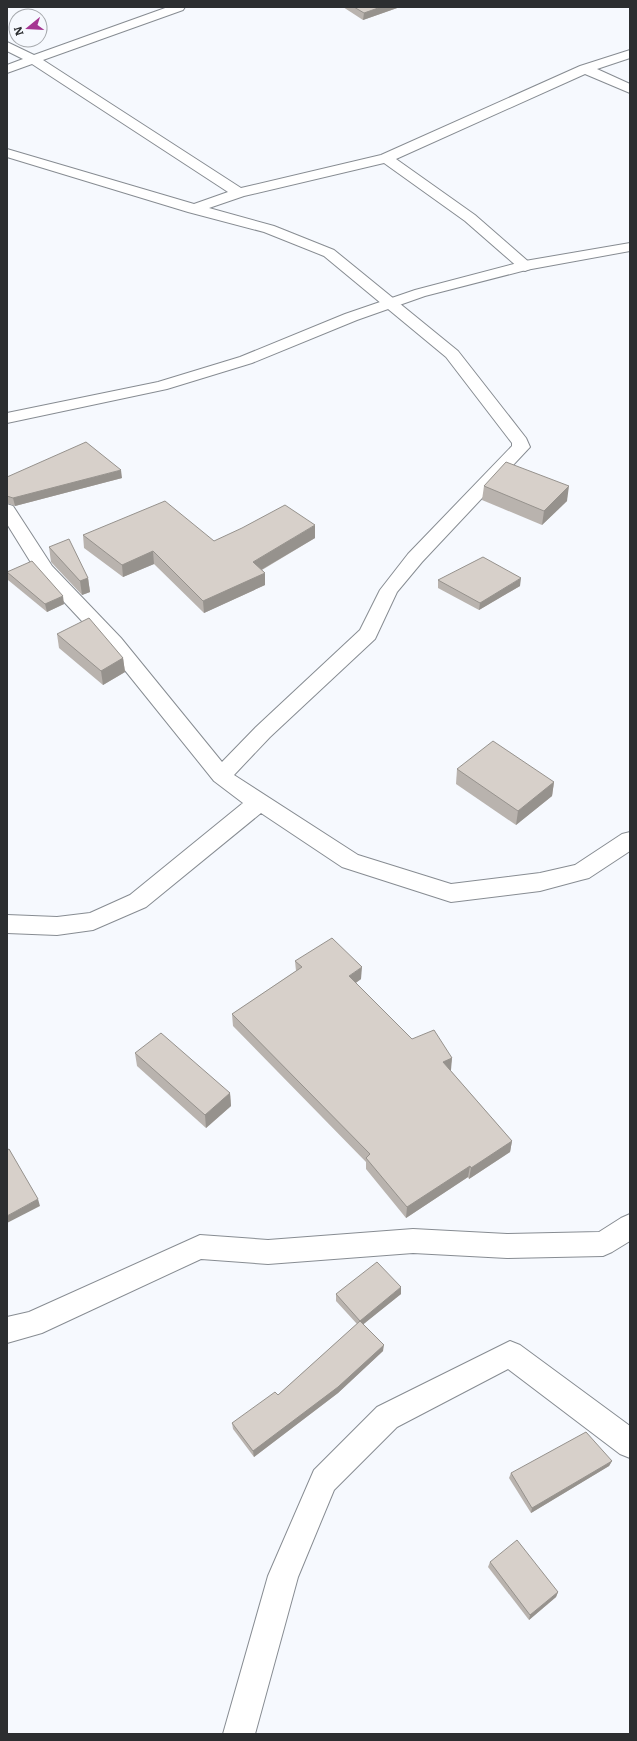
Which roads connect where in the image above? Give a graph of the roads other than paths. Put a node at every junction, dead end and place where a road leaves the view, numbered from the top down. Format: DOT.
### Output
graph roads {
  1 [pos="179,7"];
  2 [pos="7,46"];
  3 [pos="630,54"];
  4 [pos="33,59"];
  5 [pos="7,69"];
  6 [pos="585,69"];
  7 [pos="630,89"];
  8 [pos="7,153"];
  9 [pos="386,158"];
  10 [pos="239,193"];
  11 [pos="193,209"];
  12 [pos="630,248"];
  13 [pos="525,266"];
  14 [pos="390,304"];
  15 [pos="7,418"];
  16 [pos="7,510"];
  17 [pos="221,776"];
  18 [pos="630,840"];
  19 [pos="7,924"];
  20 [pos="630,1226"];
  21 [pos="7,1330"];
  22 [pos="630,1444"];
  23 [pos="239,1734"];
  1 -- 4 [label="street"];
  2 -- 4 [label="street"];
  3 -- 6 [label="street"];
  4 -- 5 [label="street"];
  4 -- 10 [label="street"];
  6 -- 7 [label="street"];
  6 -- 9 [label="street"];
  8 -- 11 [label="street"];
  9 -- 10 [label="street"];
  9 -- 13 [label="street"];
  10 -- 11 [label="street"];
  11 -- 14 [label="street"];
  12 -- 13 [label="street"];
  13 -- 14 [label="street"];
  14 -- 15 [label="street"];
  14 -- 17 [label="street"];
  16 -- 17 [label="street"];
  17 -- 18 [label="street"];
  17 -- 19 [label="street"];
  20 -- 21 [label="street"];
  22 -- 23 [label="street"];
}
